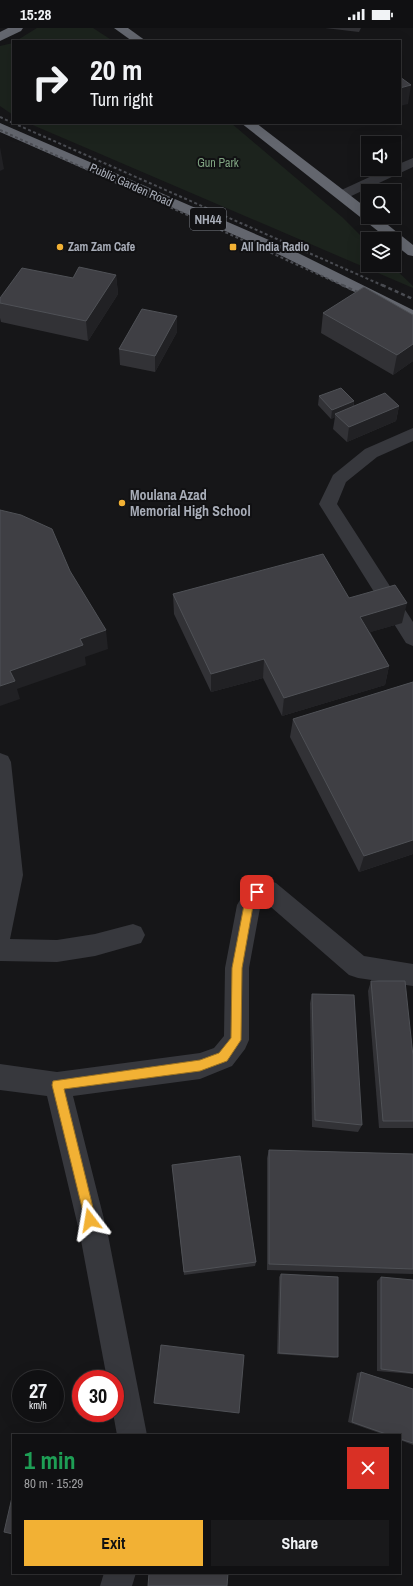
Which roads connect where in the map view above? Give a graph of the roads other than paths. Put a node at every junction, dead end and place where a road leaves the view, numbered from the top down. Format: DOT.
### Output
graph roads {
  1 [pos="17,28"];
  2 [pos="120,28"];
  3 [pos="0,37"];
  4 [pos="138,40"];
  5 [pos="249,124"];
  6 [pos="0,127"];
  7 [pos="413,162"];
  8 [pos="342,195"];
  9 [pos="361,211"];
  10 [pos="377,224"];
  11 [pos="413,252"];
  12 [pos="413,316"];
  13 [pos="413,434"];
  14 [pos="413,638"];
  15 [pos="0,762"];
  16 [pos="0,935"];
  17 [pos="133,935"];
  18 [pos="0,950"];
  19 [pos="413,975"];
  20 [pos="0,1077"];
  21 [pos="57,1085"];
  22 [pos="132,1434"];
  23 [pos="120,1574"];
  24 [pos="116,1586"];
  1 -- 3 [label="highway"];
  2 -- 4 [label="highway"];
  5 -- 8 [label="highway"];
  6 -- 12 [label="highway, Public Garden Road / NH44"];
  7 -- 8 [label="street"];
  8 -- 9 [label="highway"];
  10 -- 11 [label="highway"];
  13 -- 14 [label="street"];
  15 -- 16 [label="street"];
  17 -- 18 [label="street"];
  19 -- 21 [label="street"];
  20 -- 21 [label="street"];
  21 -- 22 [label="street"];
  23 -- 24 [label="street"];
}
